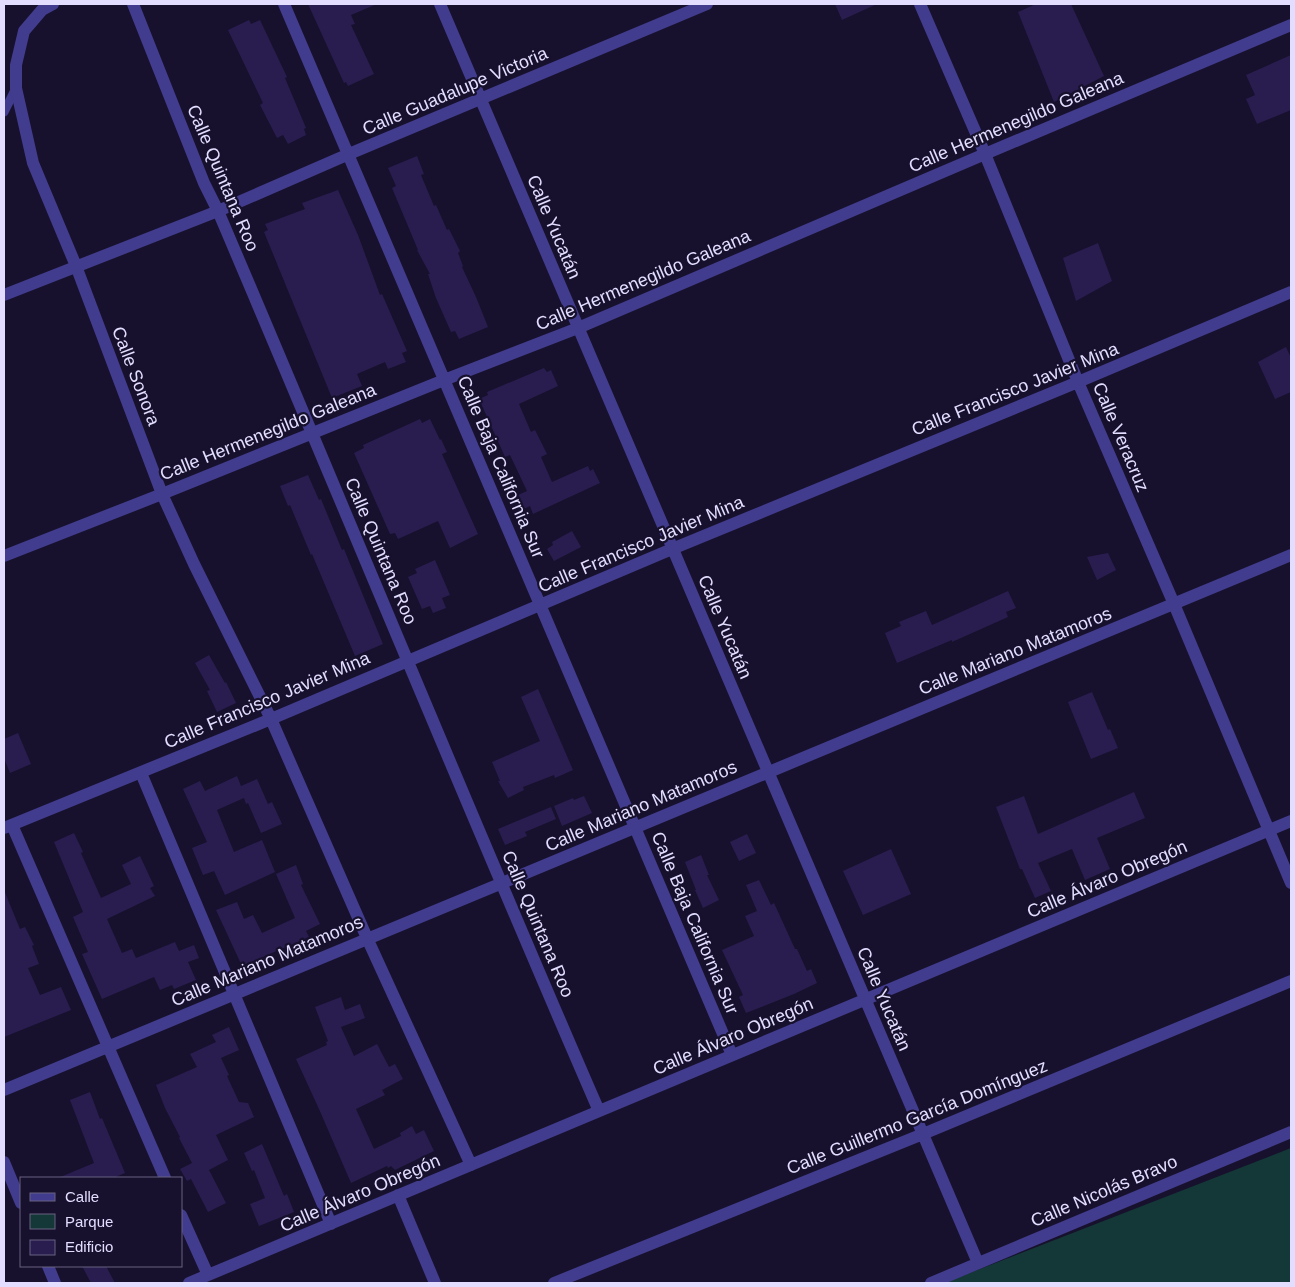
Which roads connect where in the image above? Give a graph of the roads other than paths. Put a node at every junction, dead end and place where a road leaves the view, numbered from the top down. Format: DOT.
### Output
graph roads {
  1 [pos="53,4"];
  2 [pos="133,4"];
  3 [pos="284,4"];
  4 [pos="440,4"];
  5 [pos="707,4"];
  6 [pos="920,4"];
  7 [pos="1291,25"];
  8 [pos="16,88"];
  9 [pos="481,99"];
  10 [pos="4,112"];
  11 [pos="349,154"];
  12 [pos="985,154"];
  13 [pos="218,212"];
  14 [pos="76,266"];
  15 [pos="1291,292"];
  16 [pos="4,295"];
  17 [pos="578,328"];
  18 [pos="444,380"];
  19 [pos="1078,382"];
  20 [pos="313,434"];
  21 [pos="162,494"];
  22 [pos="672,549"];
  23 [pos="1291,554"];
  24 [pos="4,556"];
  25 [pos="1174,604"];
  26 [pos="540,605"];
  27 [pos="408,660"];
  28 [pos="271,719"];
  29 [pos="141,772"];
  30 [pos="768,772"];
  31 [pos="1291,821"];
  32 [pos="8,827"];
  33 [pos="635,827"];
  34 [pos="1268,830"];
  35 [pos="1291,883"];
  36 [pos="500,884"];
  37 [pos="367,938"];
  38 [pos="1291,981"];
  39 [pos="234,994"];
  40 [pos="866,1000"];
  41 [pos="108,1046"];
  42 [pos="732,1055"];
  43 [pos="4,1090"];
  44 [pos="599,1111"];
  45 [pos="1291,1132"];
  46 [pos="923,1134"];
  47 [pos="4,1162"];
  48 [pos="471,1165"];
  49 [pos="165,1177"];
  50 [pos="398,1196"];
  51 [pos="20,1201"];
  52 [pos="182,1217"];
  53 [pos="331,1224"];
  54 [pos="978,1263"];
  55 [pos="48,1267"];
  56 [pos="208,1275"];
  57 [pos="55,1283"];
  58 [pos="189,1283"];
  59 [pos="435,1283"];
  60 [pos="554,1283"];
  61 [pos="931,1283"];
  1 -- 8 [label="street, Calle Sonora"];
  2 -- 13 [label="street, Calle Quintana Roo"];
  3 -- 11 [label="street, Calle Baja California Sur"];
  4 -- 9 [label="street, Calle Yucatán"];
  5 -- 9 [label="street, Calle Guadalupe Victoria"];
  6 -- 12 [label="street, Calle Veracruz"];
  7 -- 12 [label="street, Calle Hermenegildo Galeana"];
  8 -- 10 [label="lane"];
  8 -- 14 [label="street, Calle Sonora"];
  9 -- 11 [label="street, Calle Guadalupe Victoria"];
  9 -- 17 [label="street, Calle Yucatán"];
  11 -- 13 [label="street, Calle Guadalupe Victoria"];
  11 -- 18 [label="street, Calle Baja California Sur"];
  12 -- 17 [label="street, Calle Hermenegildo Galeana"];
  12 -- 19 [label="street, Calle Veracruz"];
  13 -- 14 [label="street, Calle Guadalupe Victoria"];
  13 -- 20 [label="street, Calle Quintana Roo"];
  14 -- 16 [label="street, Calle Guadalupe Victoria"];
  14 -- 21 [label="street, Calle Sonora"];
  15 -- 19 [label="street, Calle Francisco Javier Mina"];
  17 -- 18 [label="street, Calle Hermenegildo Galeana"];
  17 -- 22 [label="street, Calle Yucatán"];
  18 -- 20 [label="street, Calle Hermenegildo Galeana"];
  18 -- 26 [label="street, Calle Baja California Sur"];
  19 -- 22 [label="street, Calle Francisco Javier Mina"];
  19 -- 25 [label="street, Calle Veracruz"];
  20 -- 21 [label="street, Calle Hermenegildo Galeana"];
  20 -- 27 [label="street, Calle Quintana Roo"];
  21 -- 24 [label="street, Calle Hermenegildo Galeana"];
  21 -- 28 [label="street, Calle Sonora"];
  22 -- 26 [label="street, Calle Francisco Javier Mina"];
  22 -- 30 [label="street, Calle Yucatán"];
  23 -- 25 [label="street, Calle Mariano Matamoros"];
  25 -- 30 [label="street, Calle Mariano Matamoros"];
  25 -- 34 [label="street, Calle Veracruz"];
  26 -- 27 [label="street, Calle Francisco Javier Mina"];
  26 -- 33 [label="street, Calle Baja California Sur"];
  27 -- 28 [label="street, Calle Francisco Javier Mina"];
  27 -- 36 [label="street, Calle Quintana Roo"];
  28 -- 29 [label="street, Calle Francisco Javier Mina"];
  28 -- 37 [label="street, Calle Sonora"];
  29 -- 32 [label="street, Calle Francisco Javier Mina"];
  29 -- 39 [label="street"];
  30 -- 33 [label="street, Calle Mariano Matamoros"];
  30 -- 40 [label="street, Calle Yucatán"];
  31 -- 34 [label="street, Calle Álvaro Obregón"];
  32 -- 41 [label="street"];
  33 -- 36 [label="street, Calle Mariano Matamoros"];
  33 -- 42 [label="street, Calle Baja California Sur"];
  34 -- 35 [label="street, Calle Veracruz"];
  34 -- 40 [label="street, Calle Álvaro Obregón"];
  36 -- 37 [label="street, Calle Mariano Matamoros"];
  36 -- 44 [label="street, Calle Quintana Roo"];
  37 -- 39 [label="street, Calle Mariano Matamoros"];
  37 -- 48 [label="street, Calle Sonora"];
  38 -- 46 [label="street, Calle Guillermo García Domínguez"];
  39 -- 41 [label="street, Calle Mariano Matamoros"];
  39 -- 53 [label="street"];
  40 -- 42 [label="street, Calle Álvaro Obregón"];
  40 -- 46 [label="street, Calle Yucatán"];
  41 -- 43 [label="street, Calle Mariano Matamoros"];
  41 -- 49 [label="street"];
  42 -- 44 [label="street, Calle Álvaro Obregón"];
  44 -- 48 [label="street, Calle Álvaro Obregón"];
  45 -- 54 [label="street, Calle Nicolás Bravo"];
  46 -- 54 [label="street, Calle Yucatán"];
  46 -- 60 [label="street, Calle Guillermo García Domínguez"];
  47 -- 51 [label="street"];
  48 -- 50 [label="street, Calle Álvaro Obregón"];
  50 -- 53 [label="street, Calle Álvaro Obregón"];
  50 -- 59 [label="street"];
  52 -- 56 [label="street"];
  53 -- 56 [label="street, Calle Álvaro Obregón"];
  54 -- 61 [label="street, Calle Nicolás Bravo"];
  55 -- 57 [label="street"];
  56 -- 58 [label="street, Calle Álvaro Obregón"];
}
